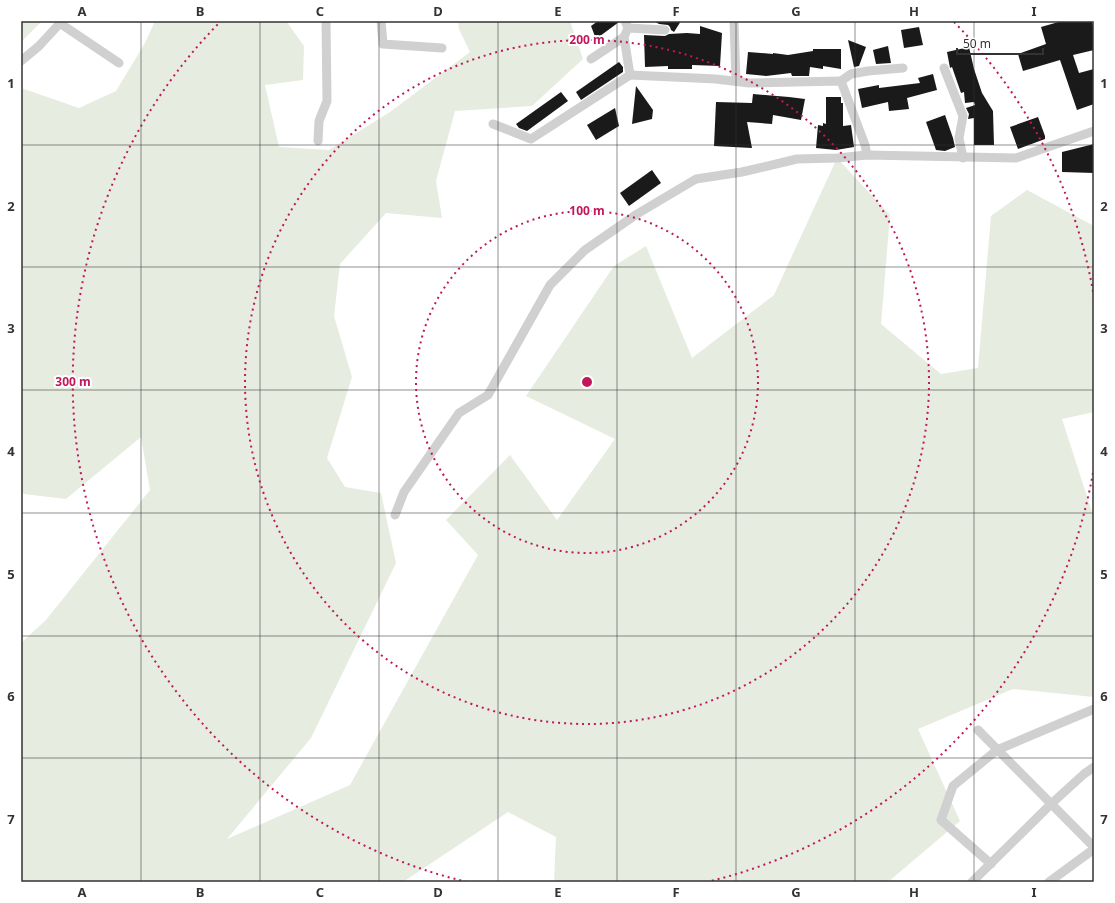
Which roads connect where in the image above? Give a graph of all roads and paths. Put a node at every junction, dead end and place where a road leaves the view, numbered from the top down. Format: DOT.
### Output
graph roads {
  1 [pos="326,21"];
  2 [pos="381,21"];
  3 [pos="734,21"];
  4 [pos="61,22"];
  5 [pos="626,25"];
  6 [pos="665,30"];
  7 [pos="624,37"];
  8 [pos="442,48"];
  9 [pos="591,59"];
  10 [pos="21,61"];
  11 [pos="119,63"];
  12 [pos="903,68"];
  13 [pos="944,68"];
  14 [pos="630,75"];
  15 [pos="736,81"];
  16 [pos="841,81"];
  17 [pos="493,124"];
  18 [pos="1094,131"];
  19 [pos="318,141"];
  20 [pos="867,155"];
  21 [pos="963,158"];
  22 [pos="395,515"];
  23 [pos="1094,709"];
  24 [pos="978,730"];
  25 [pos="997,750"];
  26 [pos="1094,767"];
  27 [pos="1051,804"];
  28 [pos="1094,848"];
  29 [pos="991,864"];
  30 [pos="972,882"];
  31 [pos="1049,882"];
  1 -- 19 [label="street"];
  2 -- 8 [label="street"];
  3 -- 15 [label="street"];
  4 -- 10 [label="street"];
  4 -- 11 [label="street"];
  5 -- 6 [label="street"];
  5 -- 7 [label="street"];
  7 -- 9 [label="street"];
  7 -- 14 [label="street"];
  12 -- 16 [label="street"];
  13 -- 21 [label="street"];
  14 -- 15 [label="street"];
  14 -- 17 [label="street"];
  15 -- 16 [label="street"];
  16 -- 20 [label="street"];
  18 -- 21 [label="street"];
  20 -- 21 [label="street"];
  20 -- 22 [label="street"];
  23 -- 25 [label="street"];
  24 -- 25 [label="street"];
  25 -- 27 [label="street"];
  25 -- 29 [label="street"];
  26 -- 27 [label="street"];
  27 -- 28 [label="street"];
  27 -- 29 [label="street"];
  28 -- 31 [label="street"];
  29 -- 30 [label="street"];
}
